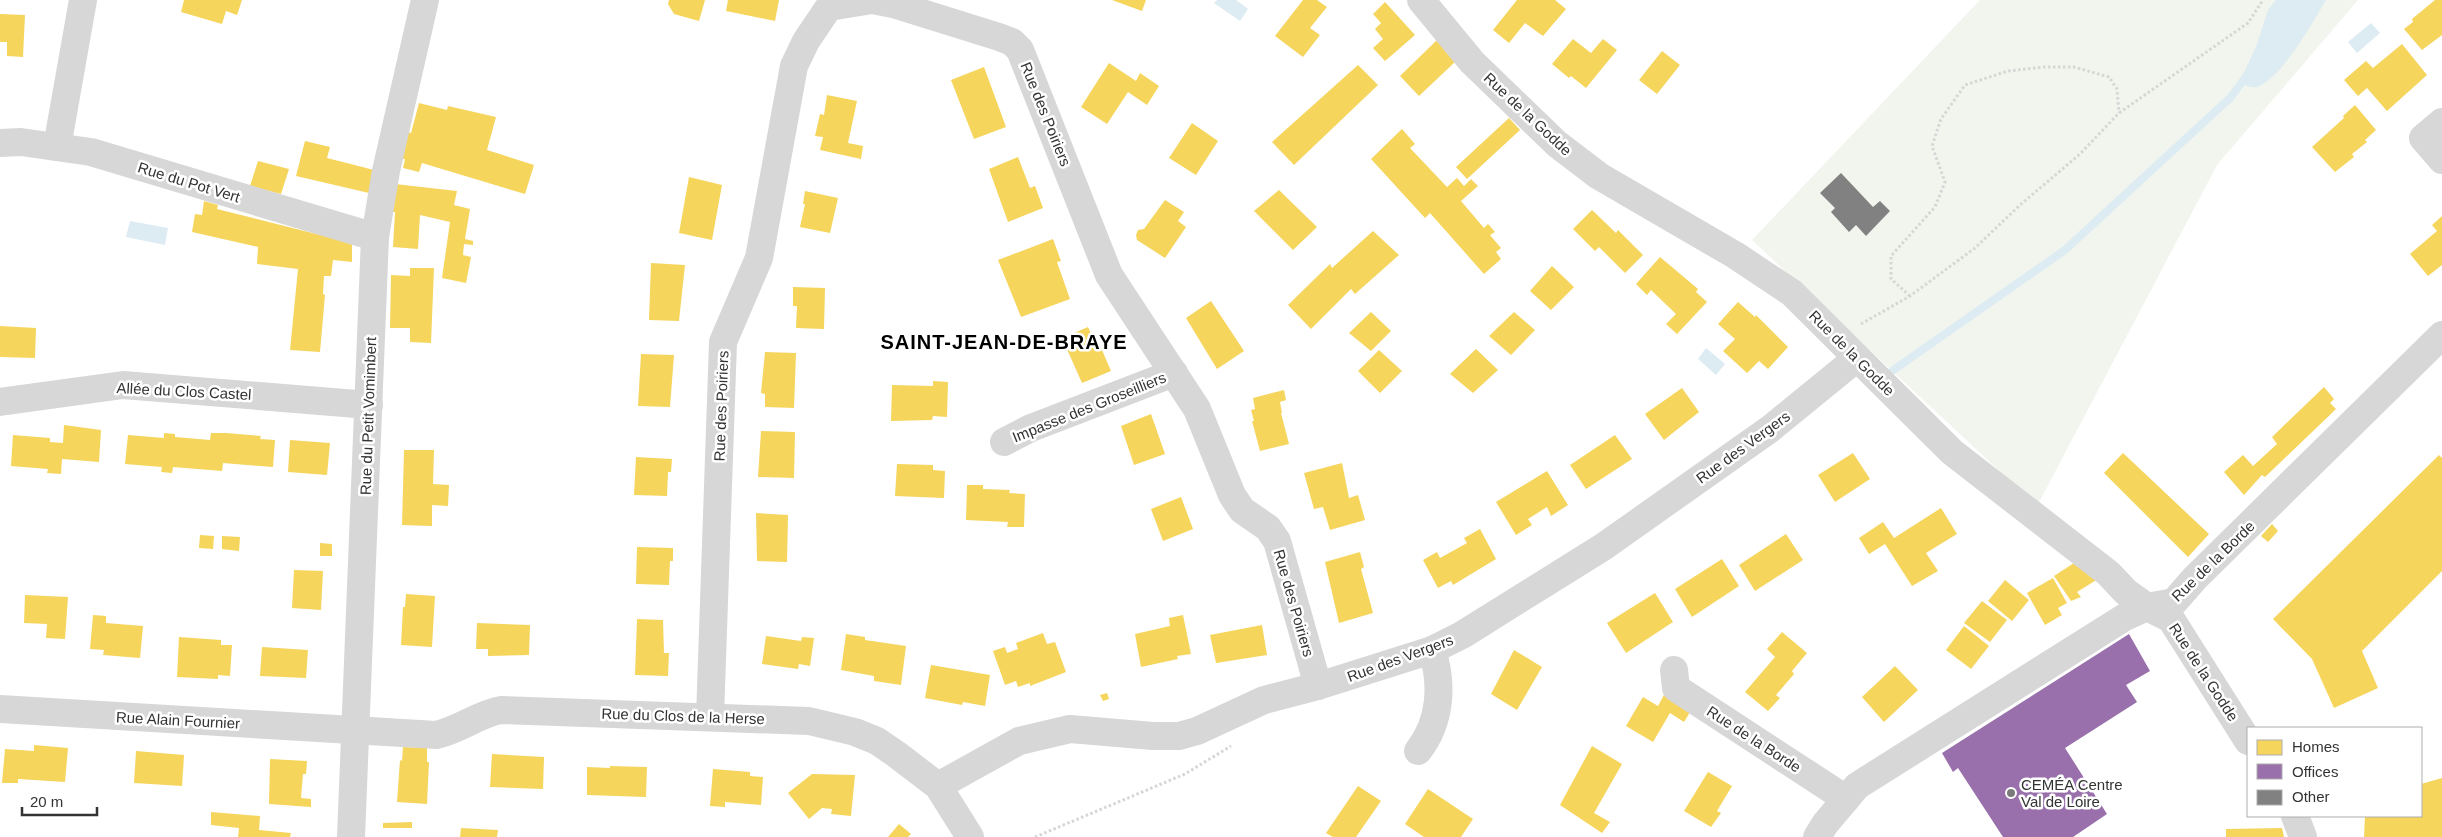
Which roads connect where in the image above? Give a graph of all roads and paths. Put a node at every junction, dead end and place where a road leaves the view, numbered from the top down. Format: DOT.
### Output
graph roads {
  1 [pos="83,0"];
  2 [pos="425,0"];
  3 [pos="2263,0"];
  4 [pos="828,3"];
  5 [pos="1430,3"];
  6 [pos="2119,113"];
  7 [pos="2442,122"];
  8 [pos="0,143"];
  9 [pos="57,147"];
  10 [pos="2442,160"];
  11 [pos="375,237"];
  12 [pos="1910,296"];
  13 [pos="2442,335"];
  14 [pos="1848,348"];
  15 [pos="1174,373"];
  16 [pos="0,402"];
  17 [pos="369,405"];
  18 [pos="1004,442"];
  19 [pos="2147,608"];
  20 [pos="1432,650"];
  21 [pos="1674,670"];
  22 [pos="1318,686"];
  23 [pos="0,709"];
  24 [pos="710,717"];
  25 [pos="356,731"];
  26 [pos="2247,739"];
  27 [pos="1418,751"];
  28 [pos="1185,774"];
  29 [pos="938,786"];
  30 [pos="1846,799"];
  31 [pos="2295,817"];
  32 [pos="351,837"];
  33 [pos="970,837"];
  34 [pos="1036,837"];
  35 [pos="1817,837"];
  36 [pos="2303,837"];
  1 -- 9 [label="street"];
  2 -- 11 [label="street, Rue du Petit Vomimbert"];
  3 -- 6 [label="path"];
  4 -- 15 [label="street, Rue des Poiriers"];
  4 -- 24 [label="street, Rue des Poiriers"];
  5 -- 14 [label="street, Rue de la Godde"];
  6 -- 12 [label="path"];
  6 -- 12 [label="path"];
  7 -- 10 [label="street"];
  8 -- 9 [label="street, Rue du Pot Vert"];
  9 -- 11 [label="street, Rue du Pot Vert"];
  11 -- 17 [label="street, Rue du Petit Vomimbert"];
  12 -- 14 [label="path"];
  13 -- 19 [label="street, Rue de la Borde"];
  14 -- 19 [label="street, Rue de la Godde"];
  14 -- 20 [label="street, Rue des Vergers"];
  15 -- 18 [label="street, Impasse des Groseilliers"];
  15 -- 22 [label="street, Rue des Poiriers"];
  16 -- 17 [label="street, Allée du Clos Castel"];
  17 -- 25 [label="street, Rue du Petit Vomimbert"];
  19 -- 26 [label="street, Rue de la Godde"];
  19 -- 30 [label="street, Rue de la Borde"];
  20 -- 22 [label="street, Rue des Vergers"];
  20 -- 27 [label="street"];
  21 -- 30 [label="street, Rue de la Borde"];
  22 -- 29 [label="street, Rue des Vergers"];
  23 -- 25 [label="street, Rue Alain Fournier"];
  24 -- 25 [label="street, Rue du Clos de la Herse"];
  24 -- 29 [label="street, Rue du Clos de la Herse"];
  25 -- 32 [label="street, Rue du Petit Vomimbert"];
  28 -- 34 [label="path"];
  29 -- 33 [label="street, Rue du Clos de la Herse"];
  30 -- 35 [label="street, Rue de la Borde"];
  31 -- 36 [label="street"];
}
